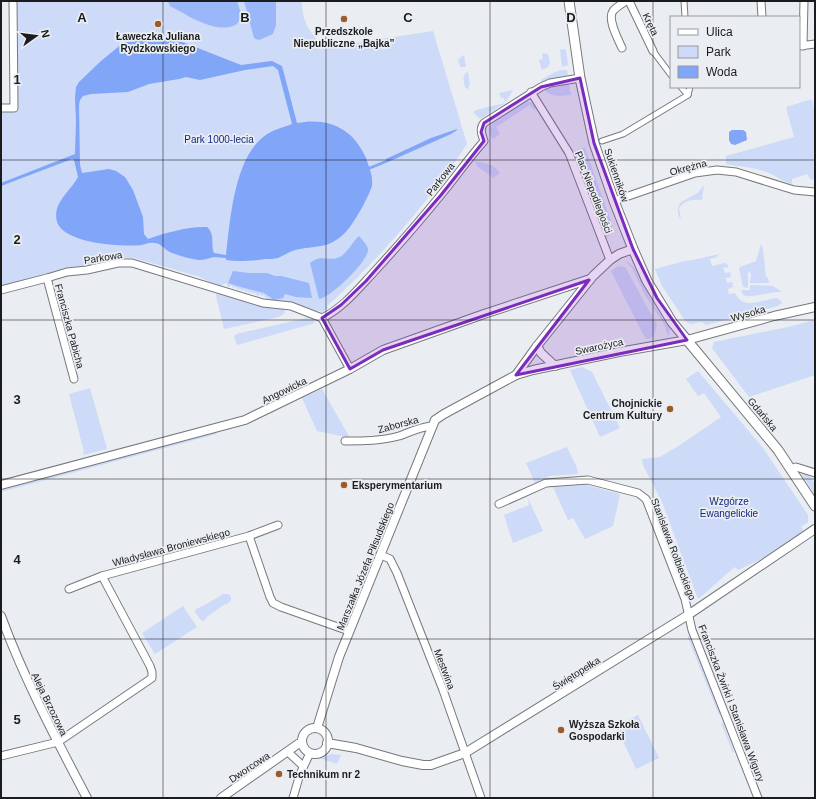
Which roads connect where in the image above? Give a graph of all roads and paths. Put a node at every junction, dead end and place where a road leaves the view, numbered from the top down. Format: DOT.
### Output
graph roads {
  1 [pos="13,1"];
  2 [pos="569,1"];
  3 [pos="628,1"];
  4 [pos="684,1"];
  5 [pos="761,1"];
  6 [pos="804,1"];
  7 [pos="685,16"];
  8 [pos="762,16"];
  9 [pos="815,44"];
  10 [pos="801,46"];
  11 [pos="622,48"];
  12 [pos="653,51"];
  13 [pos="670,74"];
  14 [pos="580,78"];
  15 [pos="682,88"];
  16 [pos="690,88"];
  17 [pos="531,92"];
  18 [pos="688,95"];
  19 [pos="1,108"];
  20 [pos="602,141"];
  21 [pos="815,192"];
  22 [pos="614,201"];
  23 [pos="633,249"];
  24 [pos="610,260"];
  25 [pos="47,278"];
  26 [pos="590,279"];
  27 [pos="567,287"];
  28 [pos="1,290"];
  29 [pos="576,296"];
  30 [pos="815,307"];
  31 [pos="322,318"];
  32 [pos="687,340"];
  33 [pos="537,346"];
  34 [pos="555,366"];
  35 [pos="350,369"];
  36 [pos="516,375"];
  37 [pos="74,379"];
  38 [pos="432,426"];
  39 [pos="345,441"];
  40 [pos="792,469"];
  41 [pos="815,473"];
  42 [pos="1,485"];
  43 [pos="499,504"];
  44 [pos="815,506"];
  45 [pos="278,525"];
  46 [pos="815,529"];
  47 [pos="249,536"];
  48 [pos="381,555"];
  49 [pos="102,576"];
  50 [pos="70,590"];
  51 [pos="688,615"];
  52 [pos="1,616"];
  53 [pos="349,631"];
  54 [pos="317,728"];
  55 [pos="58,742"];
  56 [pos="327,742"];
  57 [pos="302,743"];
  58 [pos="288,752"];
  59 [pos="310,752"];
  60 [pos="465,752"];
  61 [pos="1,756"];
  62 [pos="304,766"];
  63 [pos="87,798"];
  64 [pos="221,798"];
  65 [pos="293,798"];
  66 [pos="481,798"];
  67 [pos="758,798"];
  1 -- 19 [label="street"];
  2 -- 14 [label="main road, Sukienników"];
  3 -- 11 [label="street"];
  3 -- 12 [label="street, Kręta"];
  4 -- 7 [label="street"];
  5 -- 8 [label="street"];
  6 -- 10 [label="street"];
  9 -- 10 [label="street"];
  12 -- 13 [label="street, Kręta"];
  14 -- 17 [label="street, Parkowa"];
  14 -- 22 [label="main road, Sukienników"];
  15 -- 18 [label="street"];
  16 -- 18 [label="street"];
  17 -- 24 [label="street, Plac Niepodległości"];
  17 -- 31 [label="street, Parkowa"];
  18 -- 20 [label="street"];
  21 -- 22 [label="street, Okrężna"];
  22 -- 23 [label="main road, Sukienników"];
  23 -- 24 [label="street, Marszałka Józefa Piłsudskiego"];
  23 -- 32 [label="main road, Sukienników"];
  24 -- 26 [label="street, Marszałka Józefa Piłsudskiego"];
  25 -- 28 [label="street, Parkowa"];
  25 -- 31 [label="street, Parkowa"];
  25 -- 37 [label="street, Franciszka Pabicha"];
  26 -- 27 [label="street, Angowicka"];
  26 -- 29 [label="street, Marszałka Józefa Piłsudskiego"];
  27 -- 29 [label="street"];
  27 -- 35 [label="street, Angowicka"];
  29 -- 33 [label="street, Marszałka Józefa Piłsudskiego"];
  30 -- 32 [label="street, Wysoka"];
  31 -- 35 [label="street"];
  32 -- 34 [label="street, Swarożyca"];
  32 -- 40 [label="main road, Gdańska"];
  33 -- 34 [label="street"];
  33 -- 36 [label="street, Marszałka Józefa Piłsudskiego"];
  34 -- 36 [label="street, Swarożyca"];
  35 -- 42 [label="street, Angowicka"];
  36 -- 38 [label="street, Marszałka Józefa Piłsudskiego"];
  38 -- 39 [label="street, Zaborska"];
  38 -- 48 [label="street, Marszałka Józefa Piłsudskiego"];
  40 -- 41 [label="street"];
  40 -- 44 [label="main road, Gdańska"];
  43 -- 51 [label="street, Stanisława Rolbieckiego"];
  45 -- 47 [label="street, Władysława Broniewskiego"];
  46 -- 51 [label="street, Świętopełka"];
  47 -- 49 [label="street, Władysława Broniewskiego"];
  47 -- 53 [label="street"];
  48 -- 53 [label="street, Marszałka Józefa Piłsudskiego"];
  48 -- 60 [label="street, Mestwina"];
  49 -- 50 [label="street, Władysława Broniewskiego"];
  49 -- 55 [label="street"];
  51 -- 60 [label="street, Świętopełka"];
  51 -- 67 [label="street, Franciszka Żwirki i Stanisława Wigury"];
  52 -- 55 [label="street, Aleja Brzozowa"];
  53 -- 54 [label="street, Marszałka Józefa Piłsudskiego"];
  54 -- 56 [label="street"];
  54 -- 57 [label="street"];
  55 -- 61 [label="street"];
  55 -- 63 [label="street, Aleja Brzozowa"];
  56 -- 59 [label="street"];
  56 -- 60 [label="street, Świętopełka"];
  57 -- 58 [label="street, Dworcowa"];
  57 -- 59 [label="street"];
  58 -- 62 [label="street"];
  58 -- 64 [label="street, Dworcowa"];
  59 -- 62 [label="street"];
  60 -- 66 [label="street, Mestwina"];
  62 -- 65 [label="street"];
}
